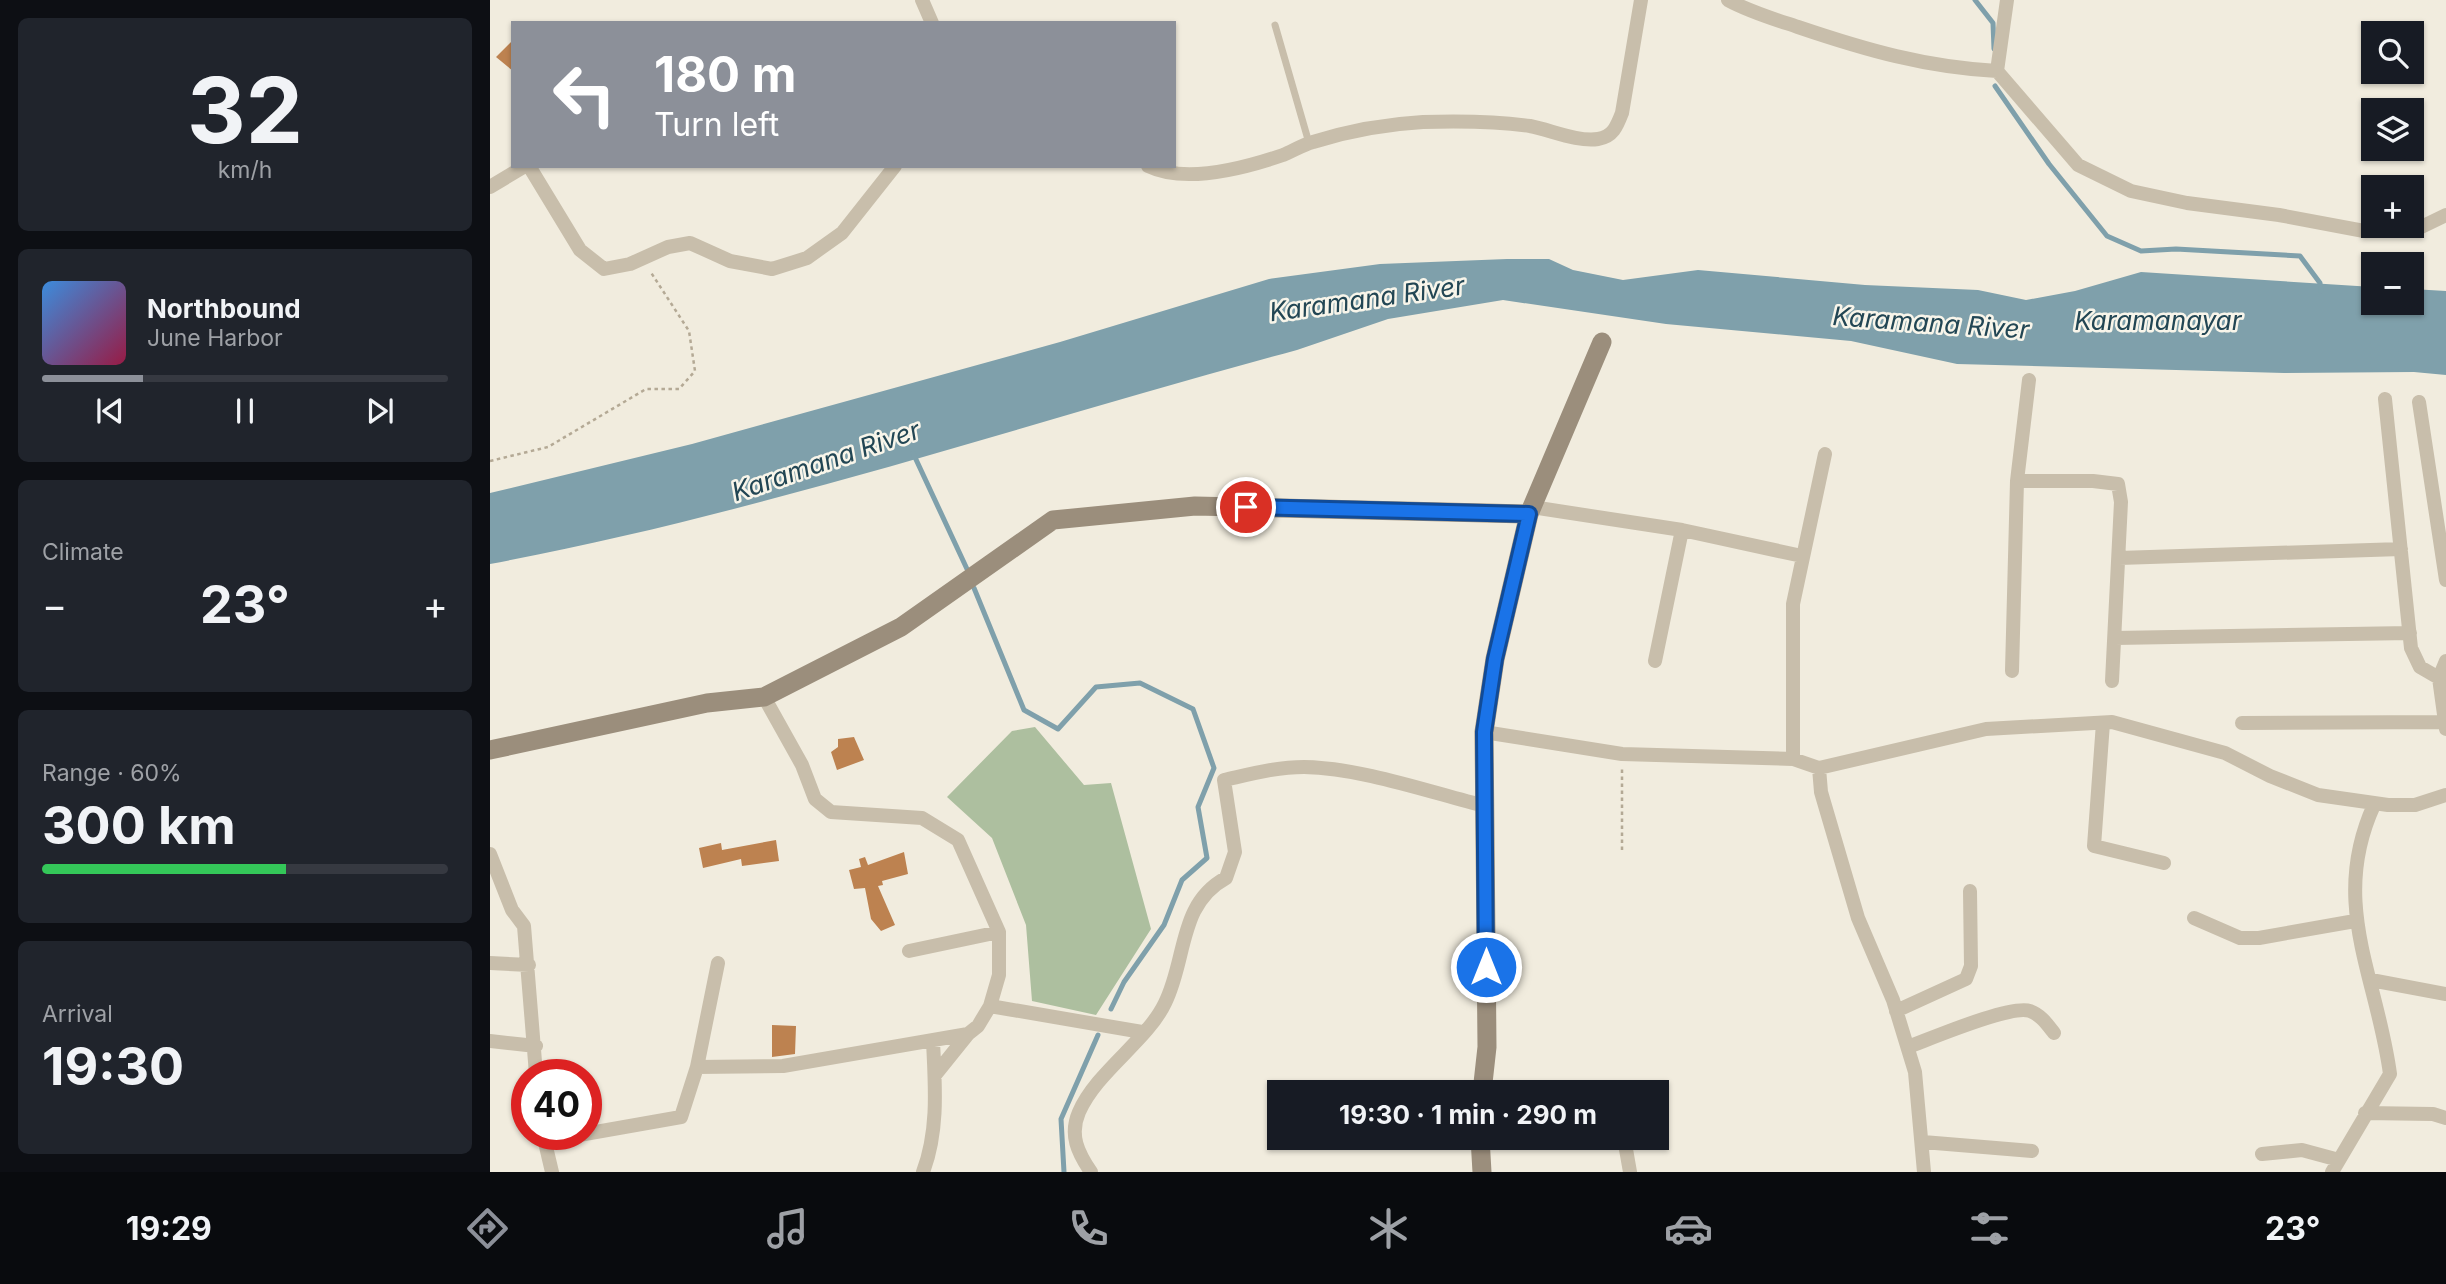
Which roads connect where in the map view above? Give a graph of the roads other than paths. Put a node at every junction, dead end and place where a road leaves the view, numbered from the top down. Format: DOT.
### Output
graph roads {
  1 [pos="922,0"];
  2 [pos="1641,0"];
  3 [pos="1728,0"];
  4 [pos="2007,0"];
  5 [pos="1743,4"];
  6 [pos="931,21"];
  7 [pos="1275,25"];
  8 [pos="1997,71"];
  9 [pos="1309,143"];
  10 [pos="523,168"];
  11 [pos="528,168"];
  12 [pos="893,168"];
  13 [pos="1152,168"];
  14 [pos="490,187"];
  15 [pos="2446,215"];
  16 [pos="1602,342"];
  17 [pos="2029,380"];
  18 [pos="2385,399"];
  19 [pos="2419,402"];
  20 [pos="1825,454"];
  21 [pos="2017,481"];
  22 [pos="1530,511"];
  23 [pos="1682,530"];
  24 [pos="2401,549"];
  25 [pos="1802,556"];
  26 [pos="2119,558"];
  27 [pos="2446,580"];
  28 [pos="2410,633"];
  29 [pos="2115,638"];
  30 [pos="1655,661"];
  31 [pos="2446,661"];
  32 [pos="2012,671"];
  33 [pos="2439,678"];
  34 [pos="2112,681"];
  35 [pos="764,696"];
  36 [pos="2104,723"];
  37 [pos="2242,723"];
  38 [pos="2446,725"];
  39 [pos="1484,732"];
  40 [pos="490,750"];
  41 [pos="1793,759"];
  42 [pos="1819,768"];
  43 [pos="2446,795"];
  44 [pos="2374,805"];
  45 [pos="1485,806"];
  46 [pos="490,854"];
  47 [pos="2164,863"];
  48 [pos="1970,891"];
  49 [pos="2194,918"];
  50 [pos="2356,921"];
  51 [pos="999,932"];
  52 [pos="909,951"];
  53 [pos="490,963"];
  54 [pos="718,963"];
  55 [pos="528,965"];
  56 [pos="2371,980"];
  57 [pos="2446,995"];
  58 [pos="990,1006"];
  59 [pos="1896,1011"];
  60 [pos="1142,1032"];
  61 [pos="2054,1033"];
  62 [pos="968,1034"];
  63 [pos="490,1041"];
  64 [pos="933,1041"];
  65 [pos="536,1046"];
  66 [pos="1908,1047"];
  67 [pos="536,1059"];
  68 [pos="697,1067"];
  69 [pos="934,1074"];
  70 [pos="1483,1080"];
  71 [pos="2365,1113"];
  72 [pos="2446,1118"];
  73 [pos="602,1129"];
  74 [pos="1923,1142"];
  75 [pos="547,1150"];
  76 [pos="1481,1150"];
  77 [pos="1626,1150"];
  78 [pos="2032,1151"];
  79 [pos="2262,1154"];
  80 [pos="2336,1166"];
  81 [pos="552,1172"];
  82 [pos="923,1172"];
  83 [pos="1091,1172"];
  84 [pos="1482,1172"];
  85 [pos="1630,1172"];
  86 [pos="1924,1172"];
  1 -- 6 [label="street"];
  2 -- 9 [label="street"];
  3 -- 5 [label="street"];
  4 -- 8 [label="street"];
  5 -- 8 [label="street"];
  7 -- 9 [label="lane"];
  8 -- 15 [label="street"];
  9 -- 13 [label="street"];
  10 -- 14 [label="street"];
  11 -- 12 [label="street"];
  16 -- 22 [label="street"];
  17 -- 21 [label="street"];
  18 -- 24 [label="street"];
  19 -- 27 [label="street"];
  20 -- 25 [label="street"];
  21 -- 26 [label="street"];
  21 -- 32 [label="street"];
  22 -- 23 [label="street"];
  22 -- 35 [label="street"];
  22 -- 39 [label="street"];
  23 -- 25 [label="street"];
  23 -- 30 [label="street"];
  24 -- 26 [label="street"];
  24 -- 28 [label="street"];
  25 -- 41 [label="street"];
  26 -- 29 [label="street"];
  28 -- 29 [label="street"];
  28 -- 33 [label="street"];
  29 -- 34 [label="street"];
  31 -- 33 [label="street"];
  33 -- 38 [label="street"];
  35 -- 40 [label="street"];
  35 -- 51 [label="street"];
  36 -- 42 [label="street"];
  36 -- 44 [label="street"];
  36 -- 47 [label="street"];
  37 -- 38 [label="street"];
  39 -- 41 [label="street"];
  39 -- 45 [label="street"];
  41 -- 42 [label="street"];
  42 -- 59 [label="street"];
  43 -- 44 [label="street"];
  44 -- 50 [label="street"];
  45 -- 60 [label="street"];
  45 -- 70 [label="street"];
  46 -- 55 [label="street"];
  48 -- 59 [label="street"];
  49 -- 50 [label="street"];
  50 -- 56 [label="street"];
  51 -- 52 [label="street"];
  51 -- 58 [label="street"];
  53 -- 55 [label="street"];
  54 -- 68 [label="street"];
  55 -- 65 [label="street"];
  56 -- 57 [label="street"];
  56 -- 71 [label="street"];
  58 -- 60 [label="street"];
  58 -- 62 [label="street"];
  59 -- 66 [label="street"];
  60 -- 83 [label="street"];
  61 -- 66 [label="street"];
  62 -- 64 [label="street"];
  62 -- 69 [label="street"];
  63 -- 65 [label="street"];
  64 -- 68 [label="street"];
  64 -- 69 [label="street"];
  65 -- 67 [label="street"];
  66 -- 74 [label="street"];
  68 -- 73 [label="street"];
  69 -- 82 [label="street"];
  71 -- 72 [label="street"];
  71 -- 80 [label="street"];
  74 -- 78 [label="street"];
  74 -- 86 [label="street"];
  75 -- 81 [label="street"];
  76 -- 84 [label="street"];
  77 -- 85 [label="street"];
  79 -- 80 [label="street"];
}
